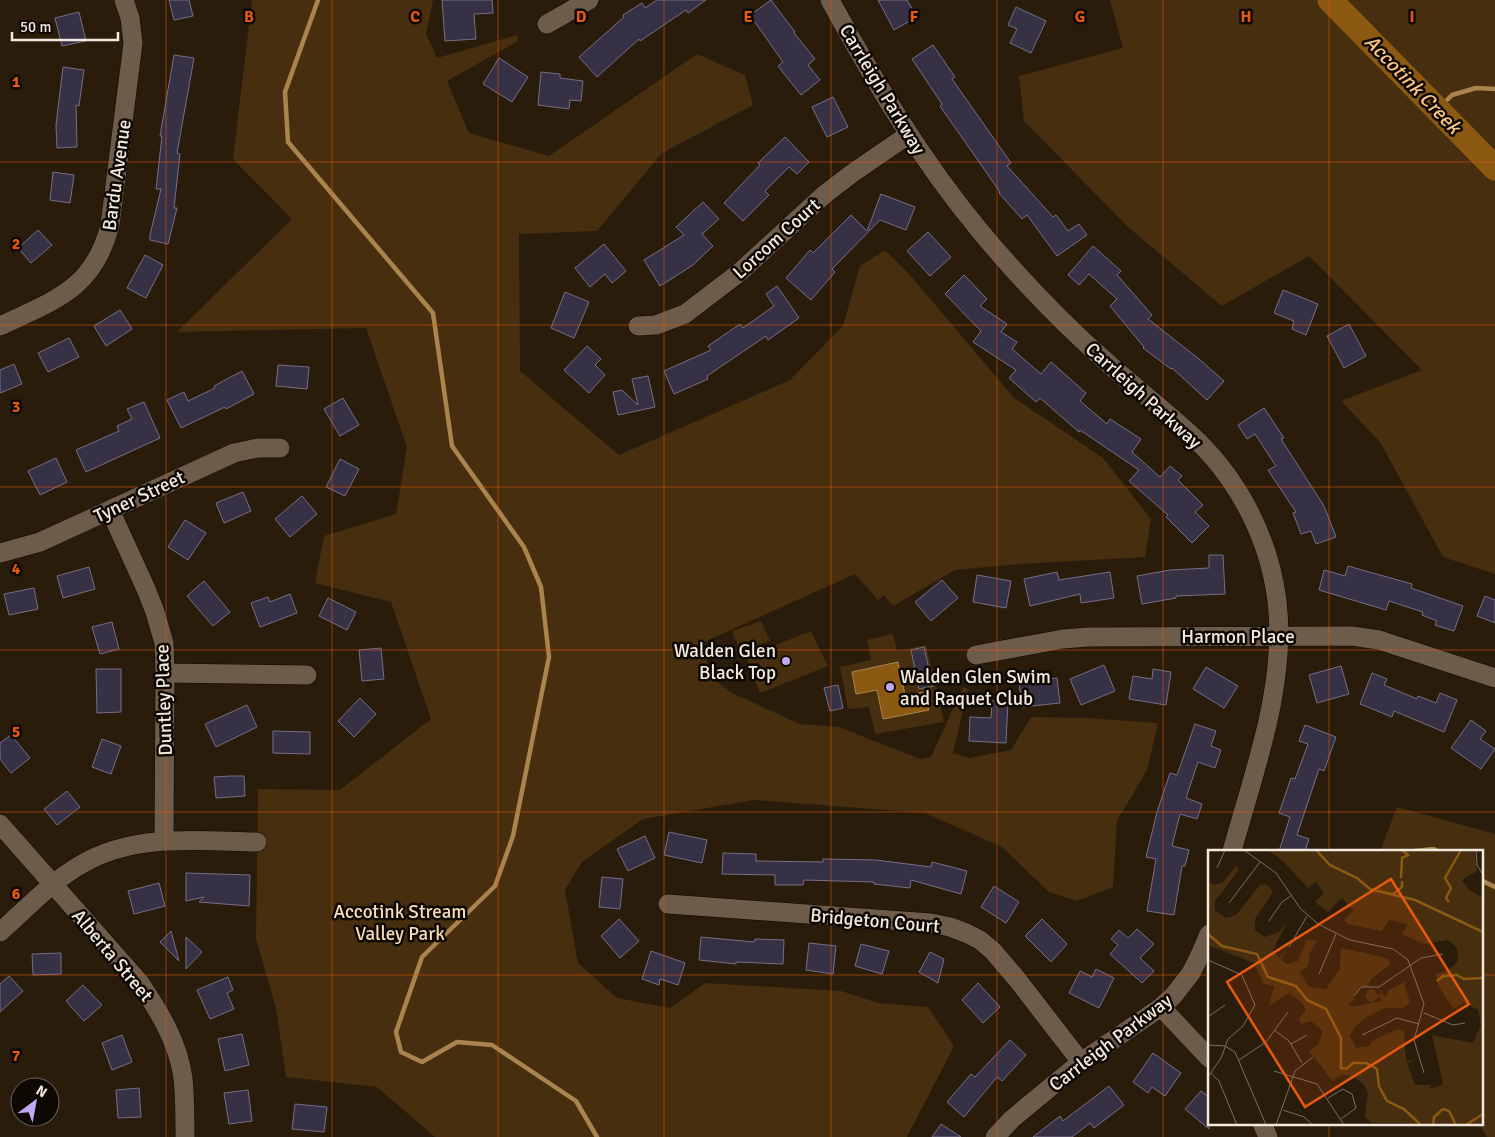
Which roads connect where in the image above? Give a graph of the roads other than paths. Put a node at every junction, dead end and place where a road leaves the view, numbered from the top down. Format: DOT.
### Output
graph roads {
  1 [pos="124,0"];
  2 [pos="589,0"];
  3 [pos="830,0"];
  4 [pos="547,24"];
  5 [pos="908,135"];
  6 [pos="0,326"];
  7 [pos="638,326"];
  8 [pos="280,448"];
  9 [pos="110,510"];
  10 [pos="0,553"];
  11 [pos="1280,636"];
  12 [pos="976,655"];
  13 [pos="165,673"];
  14 [pos="307,675"];
  15 [pos="1495,678"];
  16 [pos="0,824"];
  17 [pos="164,840"];
  18 [pos="257,842"];
  19 [pos="1232,850"];
  20 [pos="54,885"];
  21 [pos="668,904"];
  22 [pos="0,932"];
  23 [pos="1208,936"];
  24 [pos="1161,1008"];
  25 [pos="1208,1057"];
  26 [pos="1081,1062"];
  27 [pos="1262,1124"];
  28 [pos="185,1137"];
  29 [pos="995,1137"];
  30 [pos="1268,1137"];
  1 -- 6 [label="street, Bardu Avenue"];
  2 -- 4 [label="street"];
  3 -- 5 [label="street, Carrleigh Parkway"];
  5 -- 7 [label="street, Lorcom Court"];
  5 -- 11 [label="street, Carrleigh Parkway"];
  8 -- 9 [label="street, Tyner Street"];
  9 -- 10 [label="street, Tyner Street"];
  9 -- 13 [label="street, Duntley Place"];
  11 -- 12 [label="street, Harmon Place"];
  11 -- 15 [label="street, Harmon Place"];
  11 -- 19 [label="street, Carrleigh Parkway"];
  13 -- 14 [label="street"];
  13 -- 17 [label="street, Duntley Place"];
  16 -- 20 [label="street, Alberta Street"];
  17 -- 18 [label="street"];
  17 -- 20 [label="street"];
  20 -- 22 [label="street"];
  20 -- 28 [label="street, Alberta Street"];
  21 -- 26 [label="street, Bridgeton Court"];
  23 -- 24 [label="street, Carrleigh Parkway"];
  24 -- 25 [label="street"];
  24 -- 26 [label="street, Carrleigh Parkway"];
  26 -- 29 [label="street, Carrleigh Parkway"];
  27 -- 30 [label="street"];
}
